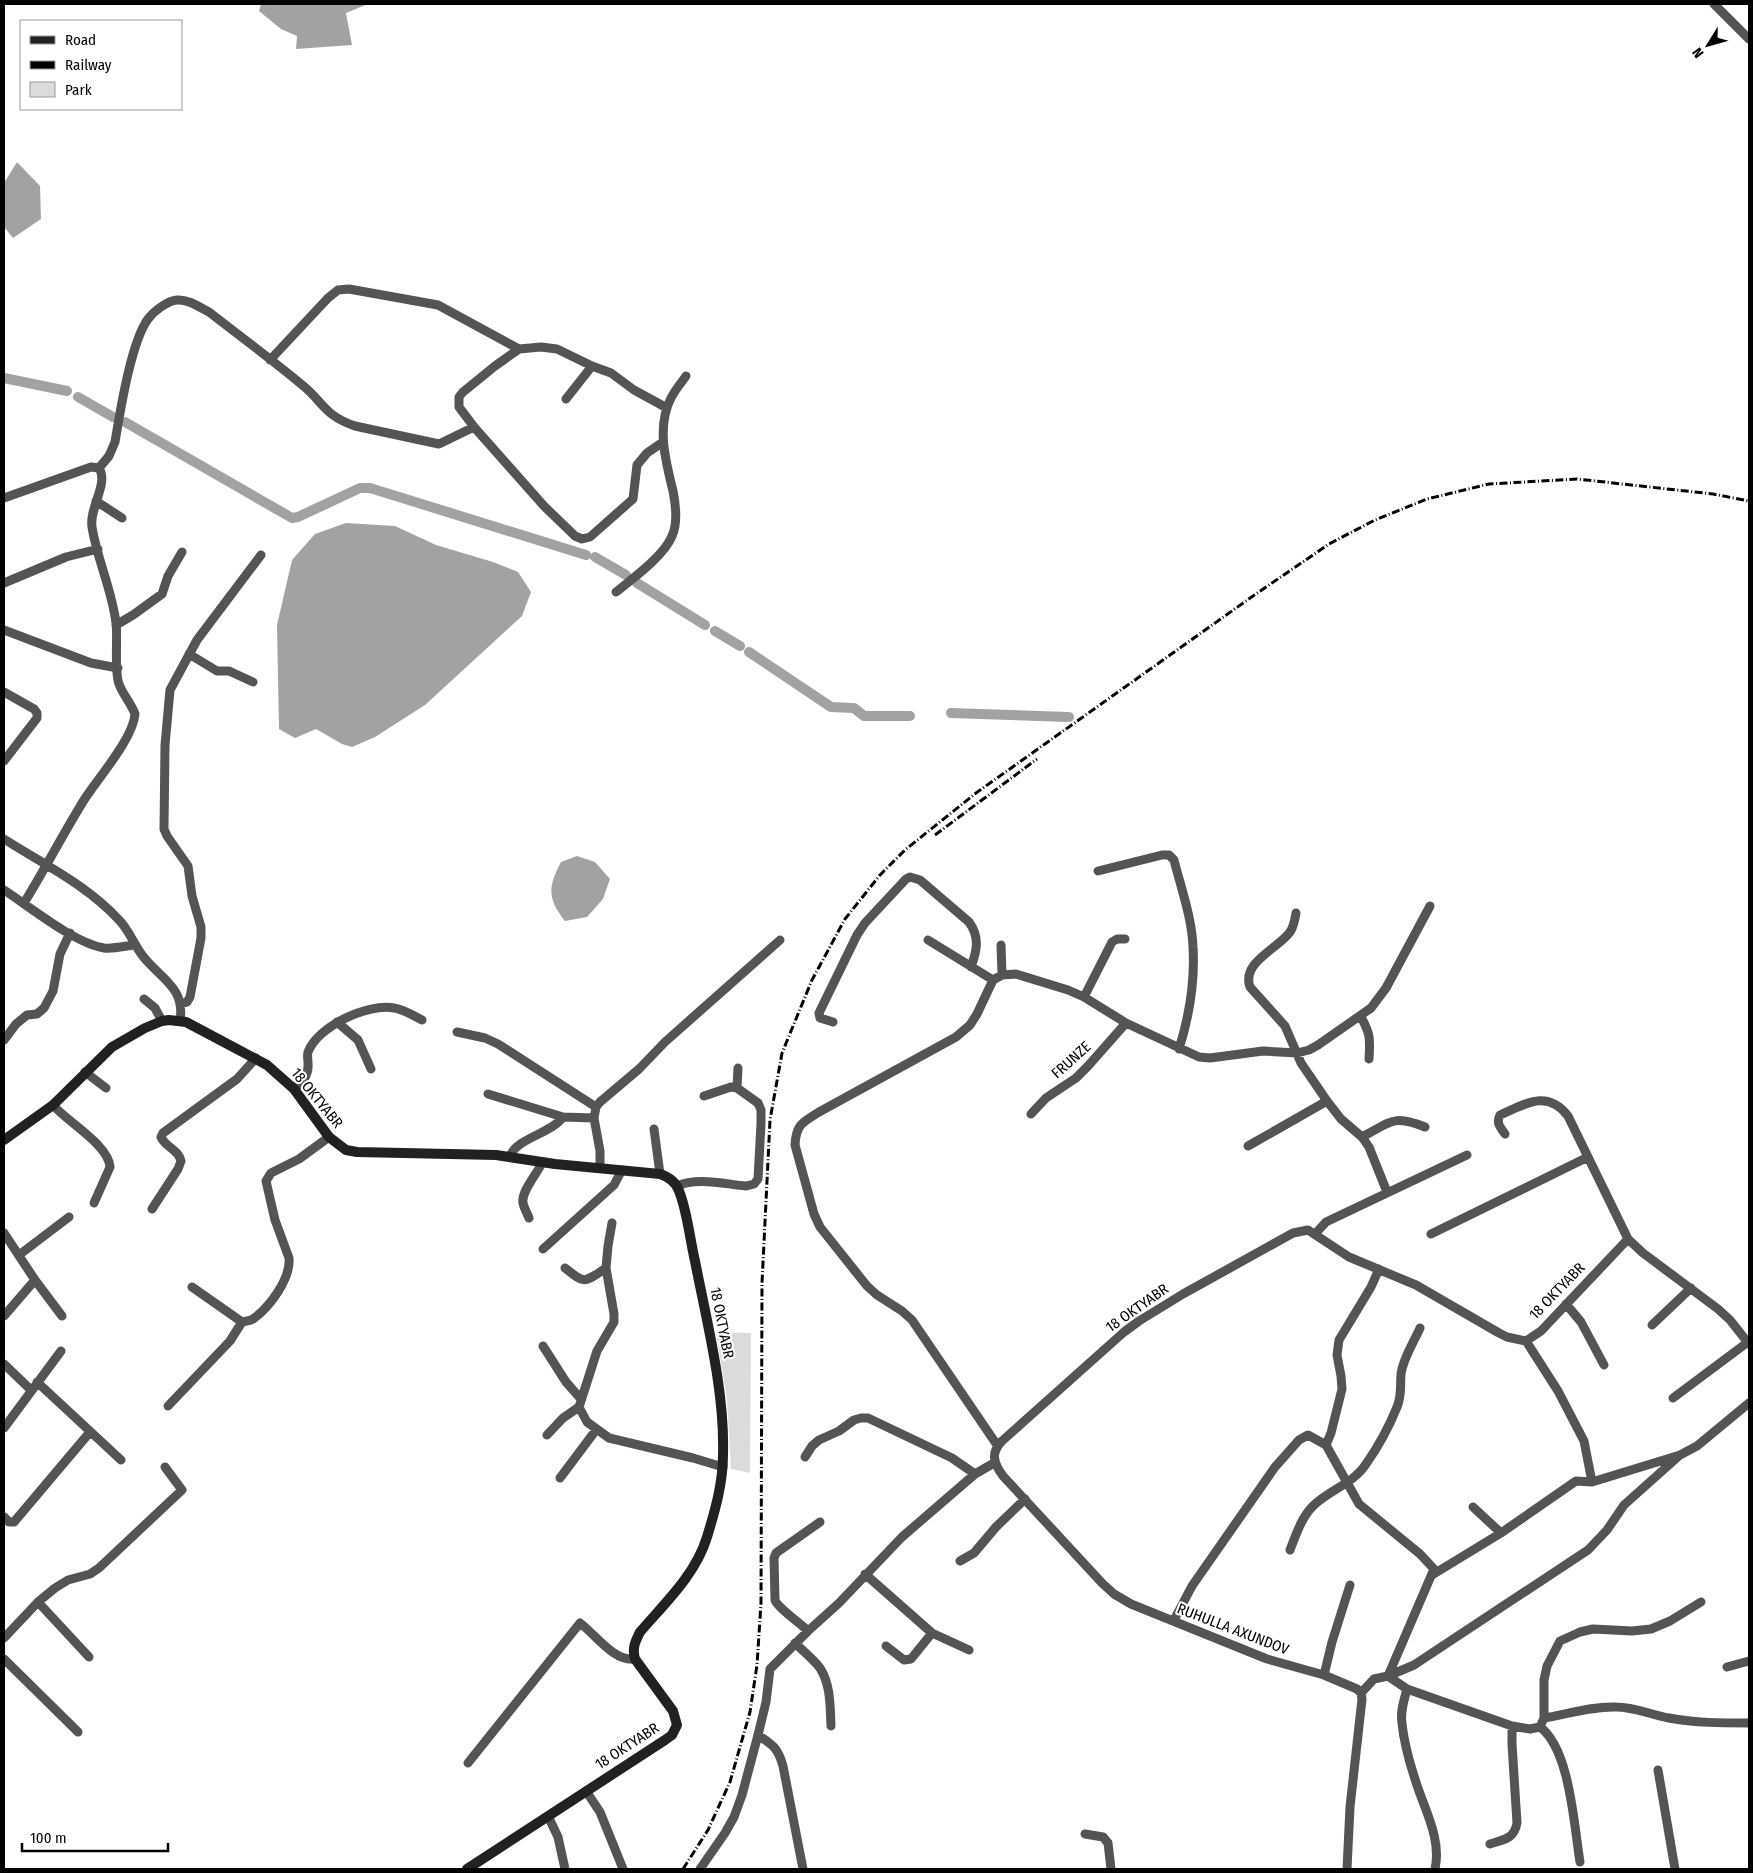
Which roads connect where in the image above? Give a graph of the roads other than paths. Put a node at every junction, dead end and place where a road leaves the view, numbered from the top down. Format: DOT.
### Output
graph roads {
  1 [pos="1714,4"];
  2 [pos="1749,39"];
  3 [pos="520,348"];
  4 [pos="270,360"];
  5 [pos="592,366"];
  6 [pos="686,376"];
  7 [pos="566,399"];
  8 [pos="667,408"];
  9 [pos="474,428"];
  10 [pos="663,442"];
  11 [pos="99,468"];
  12 [pos="4,498"];
  13 [pos="96,501"];
  14 [pos="122,518"];
  15 [pos="98,549"];
  16 [pos="182,552"];
  17 [pos="261,555"];
  18 [pos="4,584"];
  19 [pos="616,592"];
  20 [pos="116,625"];
  21 [pos="4,630"];
  22 [pos="189,654"];
  23 [pos="118,668"];
  24 [pos="253,682"];
  25 [pos="4,692"];
  26 [pos="4,760"];
  27 [pos="4,839"];
  28 [pos="46,866"];
  29 [pos="1098,871"];
  30 [pos="4,890"];
  31 [pos="24,903"];
  32 [pos="1430,906"];
  33 [pos="1296,913"];
  34 [pos="70,934"];
  35 [pos="1125,939"];
  36 [pos="780,940"];
  37 [pos="928,940"];
  38 [pos="134,945"];
  39 [pos="1001,945"];
  40 [pos="971,967"];
  41 [pos="1002,975"];
  42 [pos="993,980"];
  43 [pos="1084,997"];
  44 [pos="144,999"];
  45 [pos="181,1004"];
  46 [pos="1361,1017"];
  47 [pos="422,1020"];
  48 [pos="162,1021"];
  49 [pos="180,1021"];
  50 [pos="337,1022"];
  51 [pos="833,1022"];
  52 [pos="1126,1023"];
  53 [pos="458,1032"];
  54 [pos="4,1040"];
  55 [pos="1179,1049"];
  56 [pos="1297,1053"];
  57 [pos="256,1058"];
  58 [pos="1369,1060"];
  59 [pos="738,1068"];
  60 [pos="371,1069"];
  61 [pos="85,1072"];
  62 [pos="106,1088"];
  63 [pos="737,1088"];
  64 [pos="294,1089"];
  65 [pos="488,1094"];
  66 [pos="704,1096"];
  67 [pos="1327,1101"];
  68 [pos="53,1105"];
  69 [pos="596,1107"];
  70 [pos="1031,1114"];
  71 [pos="563,1117"];
  72 [pos="594,1118"];
  73 [pos="1425,1127"];
  74 [pos="654,1129"];
  75 [pos="1505,1134"];
  76 [pos="1362,1137"];
  77 [pos="329,1138"];
  78 [pos="4,1140"];
  79 [pos="1248,1146"];
  80 [pos="1467,1155"];
  81 [pos="510,1156"];
  82 [pos="1588,1157"];
  83 [pos="542,1162"];
  84 [pos="600,1168"];
  85 [pos="622,1170"];
  86 [pos="660,1174"];
  87 [pos="677,1186"];
  88 [pos="1387,1192"];
  89 [pos="94,1204"];
  90 [pos="152,1210"];
  91 [pos="69,1217"];
  92 [pos="529,1218"];
  93 [pos="612,1223"];
  94 [pos="4,1232"];
  95 [pos="1315,1234"];
  96 [pos="1431,1234"];
  97 [pos="1628,1239"];
  98 [pos="543,1250"];
  99 [pos="19,1255"];
  100 [pos="565,1268"];
  101 [pos="606,1268"];
  102 [pos="1379,1269"];
  103 [pos="35,1280"];
  104 [pos="192,1287"];
  105 [pos="1691,1288"];
  106 [pos="1566,1304"];
  107 [pos="4,1316"];
  108 [pos="62,1316"];
  109 [pos="242,1322"];
  110 [pos="1652,1325"];
  111 [pos="1420,1328"];
  112 [pos="1526,1341"];
  113 [pos="1749,1343"];
  114 [pos="543,1346"];
  115 [pos="61,1351"];
  116 [pos="4,1364"];
  117 [pos="1604,1365"];
  118 [pos="34,1386"];
  119 [pos="1673,1398"];
  120 [pos="1749,1402"];
  121 [pos="580,1403"];
  122 [pos="168,1406"];
  123 [pos="4,1428"];
  124 [pos="596,1430"];
  125 [pos="90,1432"];
  126 [pos="547,1435"];
  127 [pos="998,1445"];
  128 [pos="1326,1445"];
  129 [pos="1680,1455"];
  130 [pos="805,1457"];
  131 [pos="121,1460"];
  132 [pos="994,1463"];
  133 [pos="165,1467"];
  134 [pos="723,1467"];
  135 [pos="975,1474"];
  136 [pos="560,1478"];
  137 [pos="1348,1482"];
  138 [pos="1592,1482"];
  139 [pos="1025,1499"];
  140 [pos="1473,1508"];
  141 [pos="4,1517"];
  142 [pos="820,1522"];
  143 [pos="1500,1533"];
  144 [pos="1290,1550"];
  145 [pos="960,1560"];
  146 [pos="865,1574"];
  147 [pos="1432,1575"];
  148 [pos="1350,1585"];
  149 [pos="38,1602"];
  150 [pos="1701,1602"];
  151 [pos="1174,1620"];
  152 [pos="808,1630"];
  153 [pos="932,1633"];
  154 [pos="4,1638"];
  155 [pos="795,1643"];
  156 [pos="886,1646"];
  157 [pos="969,1650"];
  158 [pos="88,1657"];
  159 [pos="635,1659"];
  160 [pos="4,1660"];
  161 [pos="1749,1662"];
  162 [pos="1727,1667"];
  163 [pos="1324,1675"];
  164 [pos="1388,1676"];
  165 [pos="1407,1689"];
  166 [pos="1361,1693"];
  167 [pos="1544,1718"];
  168 [pos="1749,1723"];
  169 [pos="831,1726"];
  170 [pos="1512,1726"];
  171 [pos="1540,1727"];
  172 [pos="78,1732"];
  173 [pos="758,1735"];
  174 [pos="468,1763"];
  175 [pos="1658,1770"];
  176 [pos="586,1791"];
  177 [pos="548,1816"];
  178 [pos="1085,1834"];
  179 [pos="1490,1844"];
  180 [pos="1580,1862"];
  181 [pos="467,1869"];
  182 [pos="565,1869"];
  183 [pos="623,1869"];
  184 [pos="700,1869"];
  185 [pos="803,1869"];
  186 [pos="1110,1869"];
  187 [pos="1347,1869"];
  188 [pos="1435,1869"];
  189 [pos="1675,1869"];
  1 -- 2 [label="street"];
  3 -- 4 [label="street"];
  3 -- 5 [label="street"];
  3 -- 9 [label="street"];
  4 -- 9 [label="street"];
  4 -- 11 [label="street"];
  5 -- 7 [label="street"];
  5 -- 8 [label="street"];
  6 -- 8 [label="street"];
  8 -- 10 [label="street"];
  9 -- 10 [label="street"];
  10 -- 19 [label="street"];
  11 -- 12 [label="street"];
  11 -- 13 [label="street"];
  13 -- 14 [label="street"];
  13 -- 15 [label="street"];
  15 -- 18 [label="street"];
  15 -- 20 [label="street"];
  16 -- 20 [label="street"];
  17 -- 22 [label="street"];
  20 -- 23 [label="street"];
  21 -- 23 [label="street"];
  22 -- 24 [label="street"];
  22 -- 45 [label="street"];
  23 -- 28 [label="street"];
  25 -- 26 [label="street"];
  27 -- 28 [label="street"];
  28 -- 31 [label="street"];
  28 -- 38 [label="street"];
  29 -- 55 [label="street"];
  30 -- 31 [label="street"];
  31 -- 34 [label="street"];
  32 -- 46 [label="street"];
  33 -- 56 [label="street"];
  34 -- 38 [label="street"];
  34 -- 54 [label="street"];
  35 -- 43 [label="street"];
  36 -- 69 [label="street"];
  37 -- 40 [label="street"];
  38 -- 45 [label="street"];
  39 -- 41 [label="street"];
  40 -- 42 [label="street"];
  40 -- 51 [label="street"];
  41 -- 42 [label="street"];
  41 -- 43 [label="street"];
  42 -- 127 [label="street"];
  43 -- 52 [label="street"];
  44 -- 48 [label="street"];
  45 -- 49 [label="street"];
  46 -- 56 [label="street"];
  46 -- 58 [label="street"];
  47 -- 50 [label="street"];
  48 -- 49 [label="street"];
  48 -- 61 [label="street"];
  49 -- 57 [label="street, 18 OKTYABR"];
  50 -- 60 [label="street"];
  50 -- 64 [label="street"];
  52 -- 55 [label="street"];
  52 -- 70 [label="street, FRUNZE"];
  53 -- 69 [label="street"];
  55 -- 56 [label="street"];
  56 -- 67 [label="street"];
  57 -- 64 [label="street, 18 OKTYABR"];
  57 -- 90 [label="street"];
  59 -- 63 [label="street"];
  61 -- 62 [label="street"];
  61 -- 68 [label="street"];
  63 -- 66 [label="street"];
  63 -- 87 [label="street"];
  64 -- 77 [label="street, 18 OKTYABR"];
  65 -- 71 [label="street"];
  67 -- 76 [label="street"];
  67 -- 79 [label="street"];
  68 -- 78 [label="street"];
  68 -- 89 [label="street"];
  69 -- 72 [label="street"];
  71 -- 72 [label="street"];
  71 -- 81 [label="street"];
  72 -- 84 [label="street"];
  73 -- 76 [label="street"];
  74 -- 86 [label="street"];
  75 -- 82 [label="street"];
  76 -- 88 [label="street"];
  77 -- 81 [label="street, 18 OKTYABR"];
  77 -- 109 [label="street"];
  80 -- 88 [label="street"];
  81 -- 83 [label="street, 18 OKTYABR"];
  82 -- 96 [label="street"];
  82 -- 97 [label="street"];
  83 -- 84 [label="street, 18 OKTYABR"];
  83 -- 92 [label="street"];
  84 -- 85 [label="street, 18 OKTYABR"];
  85 -- 86 [label="street, 18 OKTYABR"];
  85 -- 98 [label="street"];
  86 -- 87 [label="street, 18 OKTYABR"];
  87 -- 134 [label="street, 18 OKTYABR"];
  88 -- 95 [label="street"];
  91 -- 99 [label="street"];
  93 -- 101 [label="street"];
  94 -- 99 [label="street"];
  95 -- 102 [label="street, 18 OKTYABR"];
  95 -- 127 [label="street, 18 OKTYABR"];
  97 -- 105 [label="street"];
  97 -- 106 [label="street, 18 OKTYABR"];
  99 -- 103 [label="street"];
  100 -- 101 [label="street"];
  101 -- 121 [label="street"];
  102 -- 112 [label="street, 18 OKTYABR"];
  102 -- 128 [label="street"];
  103 -- 107 [label="street"];
  103 -- 108 [label="street"];
  104 -- 109 [label="street"];
  105 -- 110 [label="street"];
  105 -- 113 [label="street"];
  106 -- 112 [label="street, 18 OKTYABR"];
  106 -- 117 [label="street"];
  109 -- 122 [label="street"];
  111 -- 137 [label="street"];
  112 -- 138 [label="street"];
  113 -- 119 [label="street"];
  114 -- 121 [label="street"];
  115 -- 118 [label="street"];
  116 -- 118 [label="street"];
  118 -- 123 [label="street"];
  118 -- 125 [label="street"];
  120 -- 129 [label="street"];
  121 -- 124 [label="street"];
  121 -- 126 [label="street"];
  124 -- 134 [label="street"];
  124 -- 136 [label="street"];
  125 -- 131 [label="street"];
  125 -- 141 [label="street"];
  127 -- 132 [label="street"];
  128 -- 137 [label="street"];
  128 -- 151 [label="street"];
  129 -- 138 [label="street"];
  129 -- 164 [label="street"];
  130 -- 135 [label="street"];
  132 -- 135 [label="street"];
  132 -- 139 [label="street, RUHULLA AXUNDOV"];
  133 -- 149 [label="street"];
  134 -- 159 [label="street, 18 OKTYABR"];
  135 -- 146 [label="street"];
  137 -- 144 [label="street"];
  137 -- 147 [label="street"];
  138 -- 143 [label="street"];
  139 -- 145 [label="street"];
  139 -- 151 [label="street, RUHULLA AXUNDOV"];
  140 -- 143 [label="street"];
  142 -- 152 [label="street"];
  143 -- 147 [label="street"];
  146 -- 152 [label="street"];
  146 -- 153 [label="street"];
  147 -- 164 [label="street"];
  148 -- 163 [label="street"];
  149 -- 154 [label="street"];
  149 -- 158 [label="street"];
  150 -- 167 [label="street"];
  151 -- 163 [label="street, RUHULLA AXUNDOV"];
  152 -- 155 [label="street"];
  153 -- 156 [label="street"];
  153 -- 157 [label="street"];
  155 -- 169 [label="street"];
  155 -- 173 [label="street"];
  159 -- 174 [label="street"];
  159 -- 176 [label="street, 18 OKTYABR"];
  160 -- 172 [label="street"];
  161 -- 162 [label="street"];
  163 -- 166 [label="street, RUHULLA AXUNDOV"];
  164 -- 165 [label="street"];
  164 -- 166 [label="street"];
  165 -- 170 [label="street"];
  165 -- 188 [label="street"];
  166 -- 187 [label="street"];
  167 -- 168 [label="street"];
  167 -- 171 [label="street"];
  170 -- 171 [label="street"];
  170 -- 179 [label="street"];
  171 -- 180 [label="street"];
  173 -- 184 [label="street"];
  173 -- 185 [label="street"];
  175 -- 189 [label="street"];
  176 -- 177 [label="street, 18 OKTYABR"];
  176 -- 183 [label="street"];
  177 -- 181 [label="street, 18 OKTYABR"];
  177 -- 182 [label="street"];
  178 -- 186 [label="street"];
}
